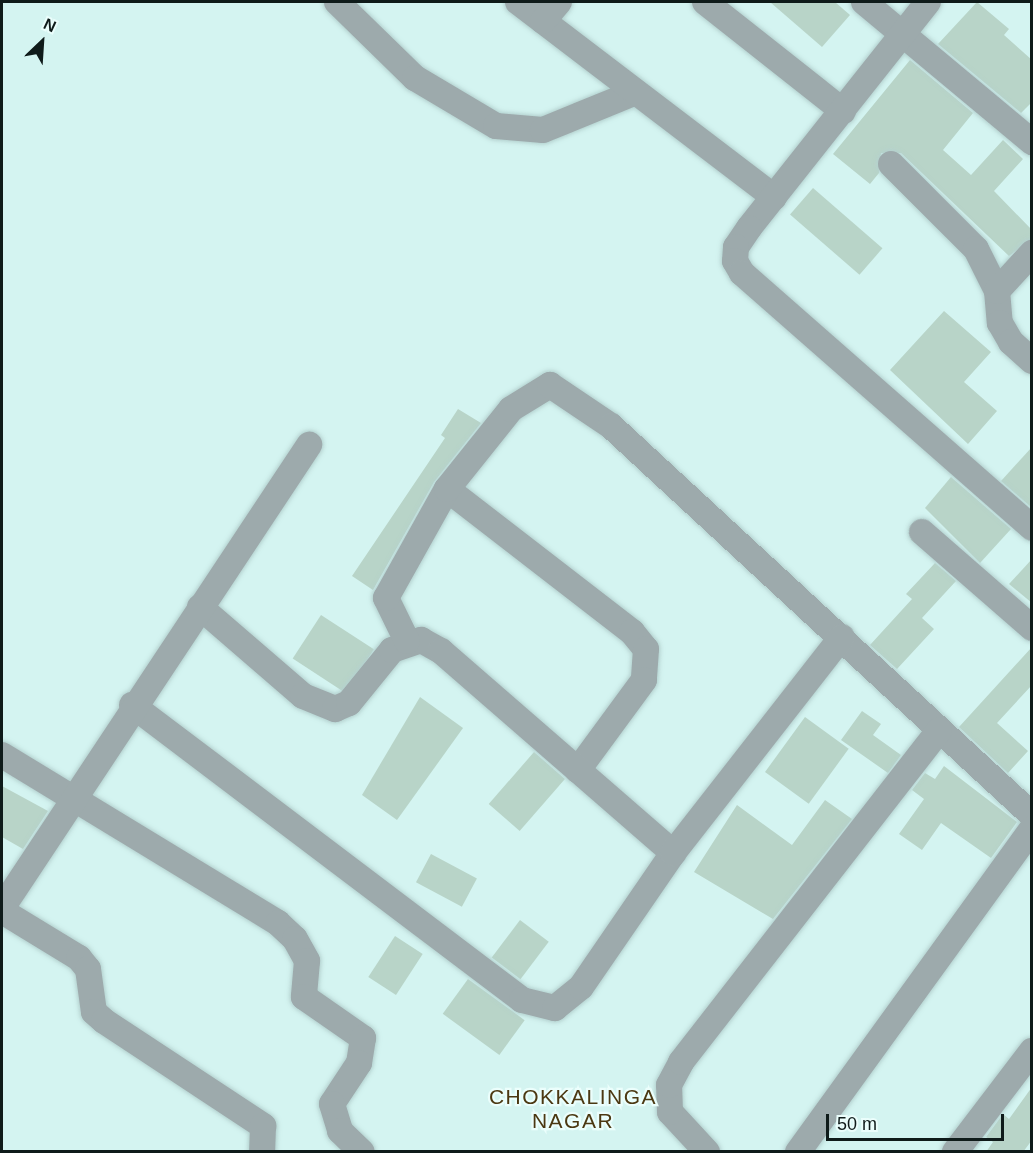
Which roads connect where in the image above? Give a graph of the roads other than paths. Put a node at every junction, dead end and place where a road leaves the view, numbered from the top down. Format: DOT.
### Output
graph roads {
  1 [pos="337,2"];
  2 [pos="518,2"];
  3 [pos="705,2"];
  4 [pos="864,2"];
  5 [pos="928,2"];
  6 [pos="551,11"];
  7 [pos="904,36"];
  8 [pos="636,92"];
  9 [pos="843,111"];
  10 [pos="1032,142"];
  11 [pos="891,164"];
  12 [pos="774,197"];
  13 [pos="1032,253"];
  14 [pos="997,291"];
  15 [pos="1032,361"];
  16 [pos="309,446"];
  17 [pos="447,489"];
  18 [pos="1032,528"];
  19 [pos="922,532"];
  20 [pos="200,607"];
  21 [pos="1032,628"];
  22 [pos="842,637"];
  23 [pos="407,641"];
  24 [pos="132,705"];
  25 [pos="939,731"];
  26 [pos="2,754"];
  27 [pos="578,770"];
  28 [pos="74,799"];
  29 [pos="1032,814"];
  30 [pos="1032,829"];
  31 [pos="673,853"];
  32 [pos="2,909"];
  33 [pos="1032,1051"];
  34 [pos="262,1152"];
  35 [pos="362,1152"];
  36 [pos="707,1152"];
  37 [pos="798,1152"];
  38 [pos="955,1152"];
  1 -- 8 [label="street"];
  2 -- 6 [label="street"];
  3 -- 9 [label="street"];
  4 -- 7 [label="street"];
  5 -- 7 [label="street"];
  6 -- 8 [label="street"];
  7 -- 9 [label="street"];
  7 -- 10 [label="street"];
  8 -- 12 [label="street"];
  9 -- 12 [label="street"];
  11 -- 14 [label="street"];
  12 -- 18 [label="street"];
  13 -- 14 [label="street"];
  14 -- 15 [label="street"];
  16 -- 20 [label="street"];
  17 -- 22 [label="street"];
  17 -- 23 [label="street"];
  17 -- 27 [label="street"];
  19 -- 21 [label="street"];
  20 -- 23 [label="street"];
  20 -- 24 [label="street"];
  22 -- 25 [label="street"];
  22 -- 31 [label="street"];
  23 -- 27 [label="street"];
  24 -- 28 [label="street"];
  24 -- 31 [label="street"];
  25 -- 29 [label="street"];
  25 -- 36 [label="street"];
  26 -- 28 [label="street"];
  27 -- 31 [label="street"];
  28 -- 32 [label="street"];
  28 -- 35 [label="street"];
  30 -- 37 [label="street"];
  32 -- 34 [label="street"];
  33 -- 38 [label="street"];
}
